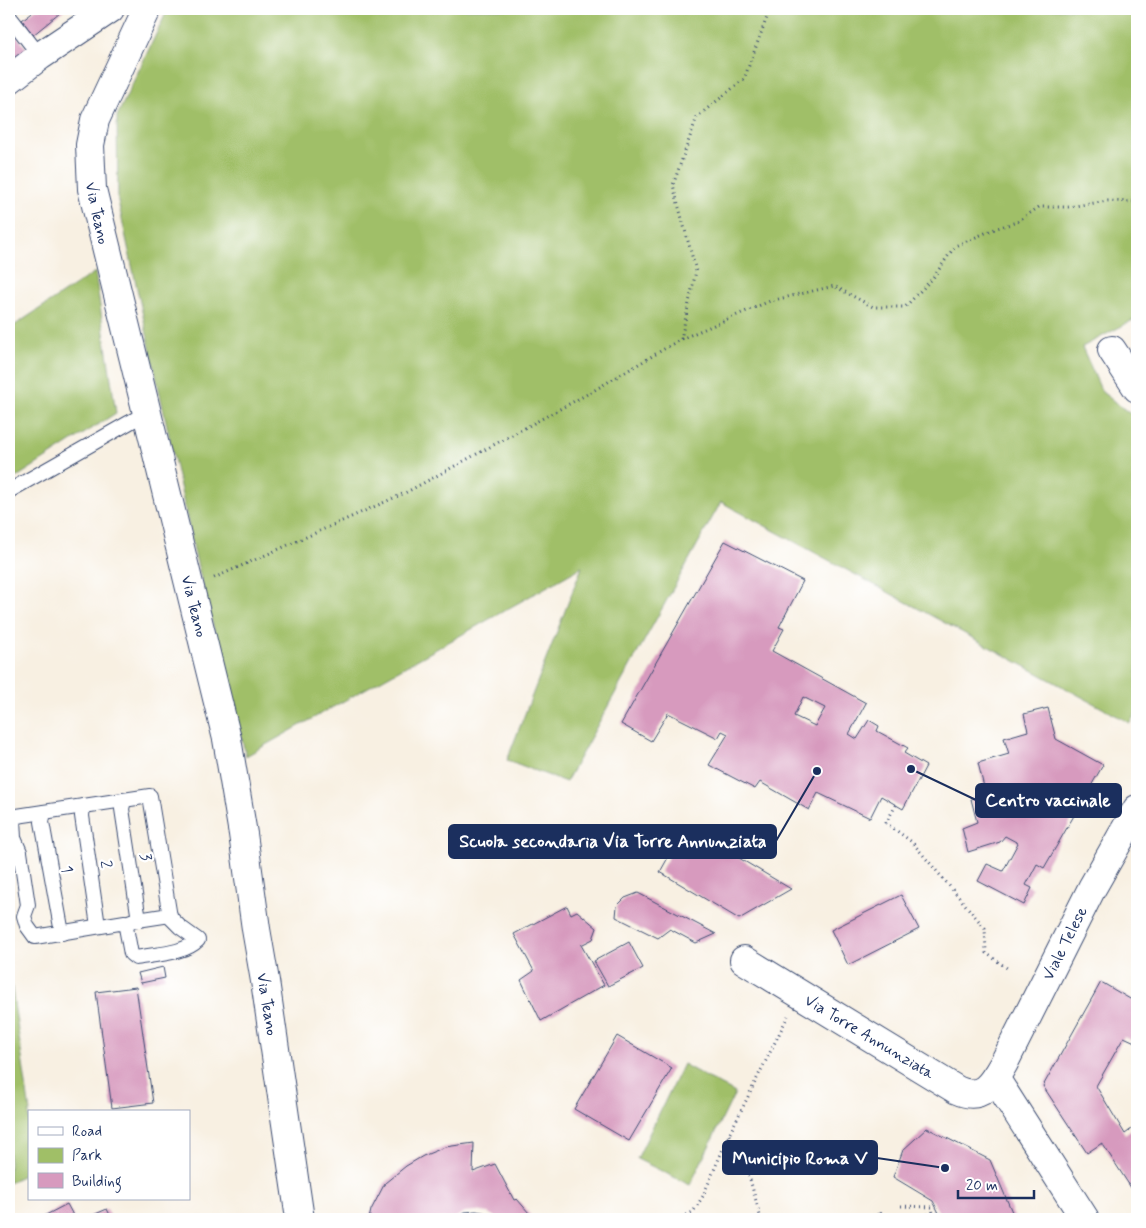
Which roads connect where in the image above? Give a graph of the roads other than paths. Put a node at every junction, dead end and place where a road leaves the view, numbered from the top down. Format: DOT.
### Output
graph roads {
  1 [pos="110,9"];
  2 [pos="147,9"];
  3 [pos="9,16"];
  4 [pos="40,56"];
  5 [pos="9,80"];
  6 [pos="1112,350"];
  7 [pos="1137,388"];
  8 [pos="146,413"];
  9 [pos="9,491"];
  10 [pos="124,800"];
  11 [pos="83,806"];
  12 [pos="1137,809"];
  13 [pos="44,812"];
  14 [pos="170,915"];
  15 [pos="139,920"];
  16 [pos="125,922"];
  17 [pos="98,926"];
  18 [pos="62,933"];
  19 [pos="744,960"];
  20 [pos="995,1078"];
  21 [pos="300,1219"];
  22 [pos="1085,1219"];
  1 -- 4 [label="street"];
  2 -- 8 [label="street, Via Teano"];
  3 -- 4 [label="lane"];
  4 -- 5 [label="street"];
  6 -- 7 [label="street"];
  8 -- 9 [label="lane"];
  8 -- 21 [label="street, Via Teano"];
  10 -- 11 [label="lane"];
  10 -- 14 [label="lane"];
  10 -- 15 [label="lane, 3"];
  11 -- 13 [label="lane"];
  11 -- 17 [label="lane, 2"];
  12 -- 20 [label="street, Viale Telese"];
  13 -- 18 [label="lane, 1"];
  13 -- 18 [label="lane"];
  14 -- 15 [label="lane"];
  14 -- 16 [label="lane"];
  15 -- 16 [label="lane"];
  16 -- 17 [label="lane"];
  17 -- 18 [label="lane"];
  19 -- 20 [label="street, Via Torre Annunziata"];
  20 -- 22 [label="street"];
}
